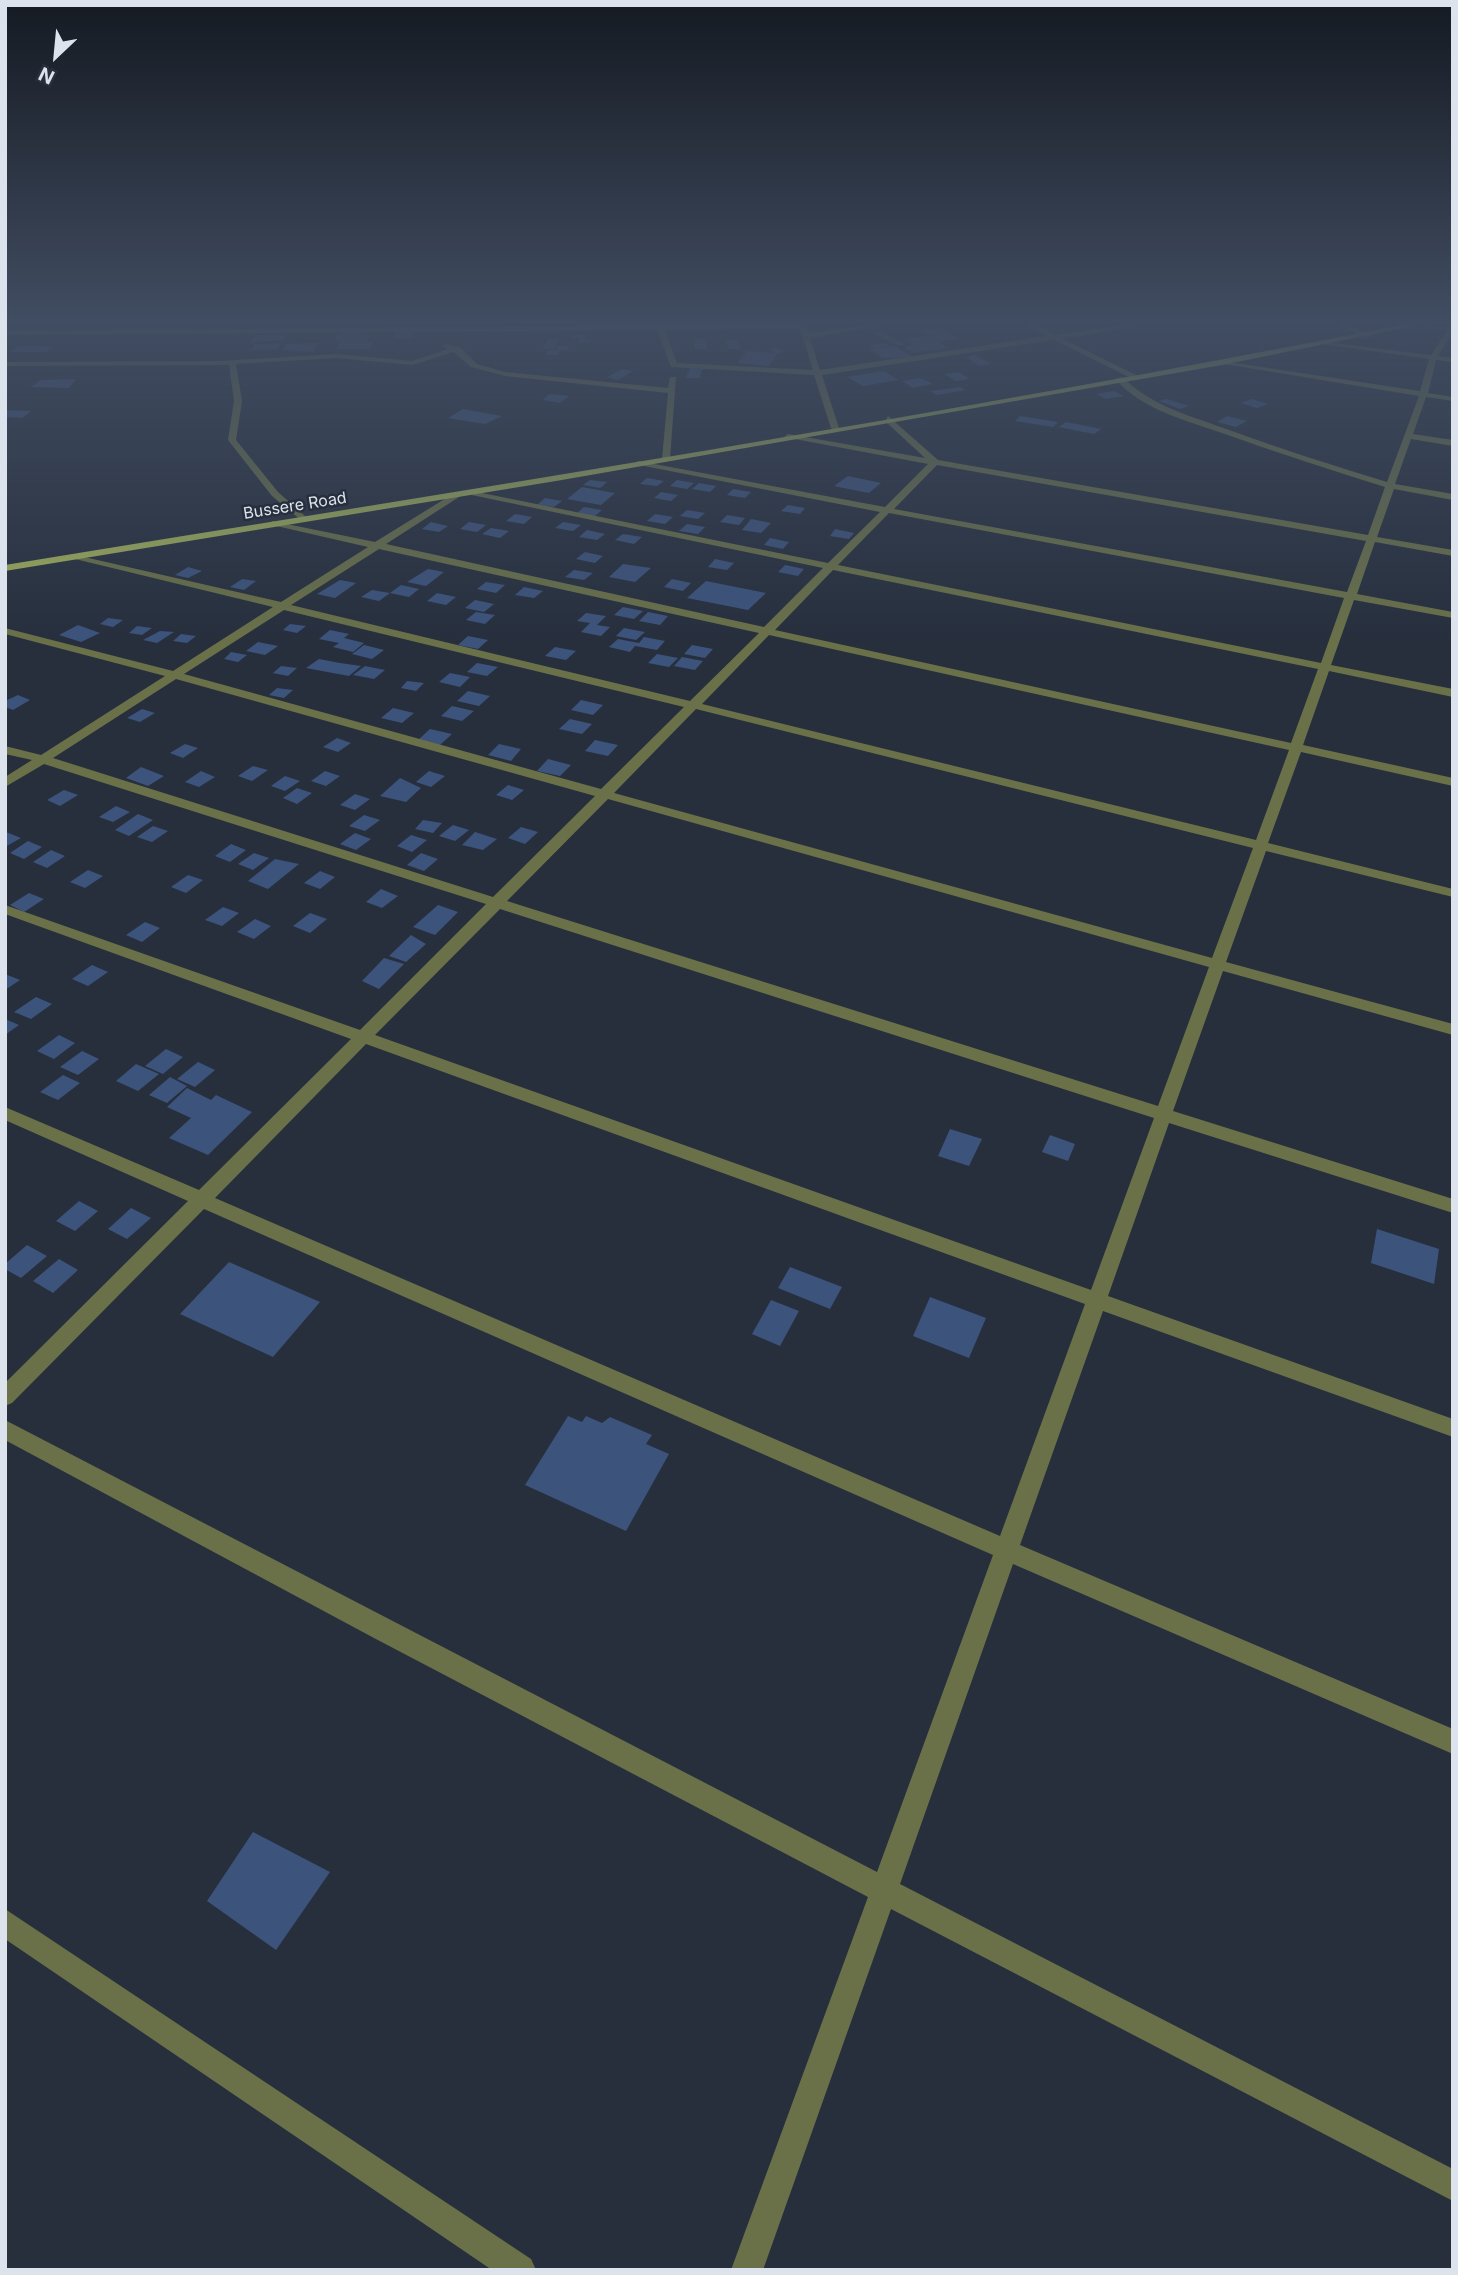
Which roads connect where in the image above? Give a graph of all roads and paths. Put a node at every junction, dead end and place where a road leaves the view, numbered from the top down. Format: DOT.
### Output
graph roads {
  1 [pos="234,431"];
  2 [pos="668,431"];
  3 [pos="818,431"];
  4 [pos="901,431"];
  5 [pos="1228,431"];
  6 [pos="1410,431"];
  7 [pos="1408,436"];
  8 [pos="788,437"];
  9 [pos="1453,443"];
  10 [pos="666,459"];
  11 [pos="935,462"];
  12 [pos="638,464"];
  13 [pos="1390,486"];
  14 [pos="461,494"];
  15 [pos="1453,497"];
  16 [pos="888,509"];
  17 [pos="302,518"];
  18 [pos="275,523"];
  19 [pos="1371,538"];
  20 [pos="381,545"];
  21 [pos="1453,553"];
  22 [pos="75,556"];
  23 [pos="831,567"];
  24 [pos="5,568"];
  25 [pos="1350,596"];
  26 [pos="279,607"];
  27 [pos="1453,615"];
  28 [pos="768,630"];
  29 [pos="5,631"];
  30 [pos="1325,667"];
  31 [pos="174,676"];
  32 [pos="1453,693"];
  33 [pos="693,705"];
  34 [pos="1296,747"];
  35 [pos="5,750"];
  36 [pos="43,759"];
  37 [pos="1453,782"];
  38 [pos="5,783"];
  39 [pos="604,795"];
  40 [pos="1260,845"];
  41 [pos="1453,893"];
  42 [pos="496,903"];
  43 [pos="5,909"];
  44 [pos="1217,965"];
  45 [pos="1453,1030"];
  46 [pos="362,1038"];
  47 [pos="5,1113"];
  48 [pos="1163,1114"];
  49 [pos="203,1198"];
  50 [pos="1453,1206"];
  51 [pos="1096,1300"];
  52 [pos="5,1397"];
  53 [pos="1453,1428"];
  54 [pos="5,1429"];
  55 [pos="1007,1548"];
  56 [pos="1453,1742"];
  57 [pos="884,1889"];
  58 [pos="5,1923"];
  59 [pos="1453,2186"];
  60 [pos="520,2270"];
  61 [pos="747,2270"];
  1 -- 17 [label="street"];
  2 -- 10 [label="street"];
  3 -- 8 [label="main road, Bussere Road"];
  4 -- 11 [label="street"];
  5 -- 13 [label="street"];
  6 -- 7 [label="street"];
  7 -- 9 [label="street"];
  7 -- 13 [label="street"];
  8 -- 10 [label="main road, Bussere Road"];
  8 -- 11 [label="street"];
  10 -- 12 [label="main road, Bussere Road"];
  11 -- 16 [label="street"];
  11 -- 19 [label="street"];
  12 -- 14 [label="main road, Bussere Road"];
  12 -- 16 [label="street"];
  13 -- 15 [label="street"];
  13 -- 19 [label="street"];
  14 -- 17 [label="main road, Bussere Road"];
  14 -- 20 [label="street"];
  14 -- 23 [label="street"];
  16 -- 23 [label="street"];
  16 -- 25 [label="street"];
  17 -- 18 [label="main road, Bussere Road"];
  18 -- 20 [label="street"];
  18 -- 22 [label="main road, Bussere Road"];
  19 -- 21 [label="street"];
  19 -- 25 [label="street"];
  20 -- 26 [label="street"];
  20 -- 28 [label="street"];
  22 -- 24 [label="main road, Bussere Road"];
  22 -- 26 [label="street"];
  23 -- 28 [label="street"];
  23 -- 30 [label="street"];
  25 -- 27 [label="street"];
  25 -- 30 [label="street"];
  26 -- 31 [label="street"];
  26 -- 33 [label="street"];
  28 -- 33 [label="street"];
  28 -- 34 [label="street"];
  29 -- 31 [label="street"];
  30 -- 32 [label="street"];
  30 -- 34 [label="street"];
  31 -- 36 [label="street"];
  31 -- 39 [label="street"];
  33 -- 39 [label="street"];
  33 -- 40 [label="street"];
  34 -- 37 [label="street"];
  34 -- 40 [label="street"];
  35 -- 36 [label="street"];
  36 -- 38 [label="street"];
  36 -- 42 [label="street"];
  39 -- 42 [label="street"];
  39 -- 44 [label="street"];
  40 -- 41 [label="street"];
  40 -- 44 [label="street"];
  42 -- 46 [label="street"];
  42 -- 48 [label="street"];
  43 -- 46 [label="street"];
  44 -- 45 [label="street"];
  44 -- 48 [label="street"];
  46 -- 49 [label="street"];
  46 -- 51 [label="street"];
  47 -- 49 [label="street"];
  48 -- 50 [label="street"];
  48 -- 51 [label="street"];
  49 -- 52 [label="street"];
  49 -- 55 [label="street"];
  51 -- 53 [label="street"];
  51 -- 55 [label="street"];
  54 -- 57 [label="street"];
  55 -- 56 [label="street"];
  55 -- 57 [label="street"];
  57 -- 59 [label="street"];
  57 -- 61 [label="street"];
  58 -- 60 [label="street"];
}
